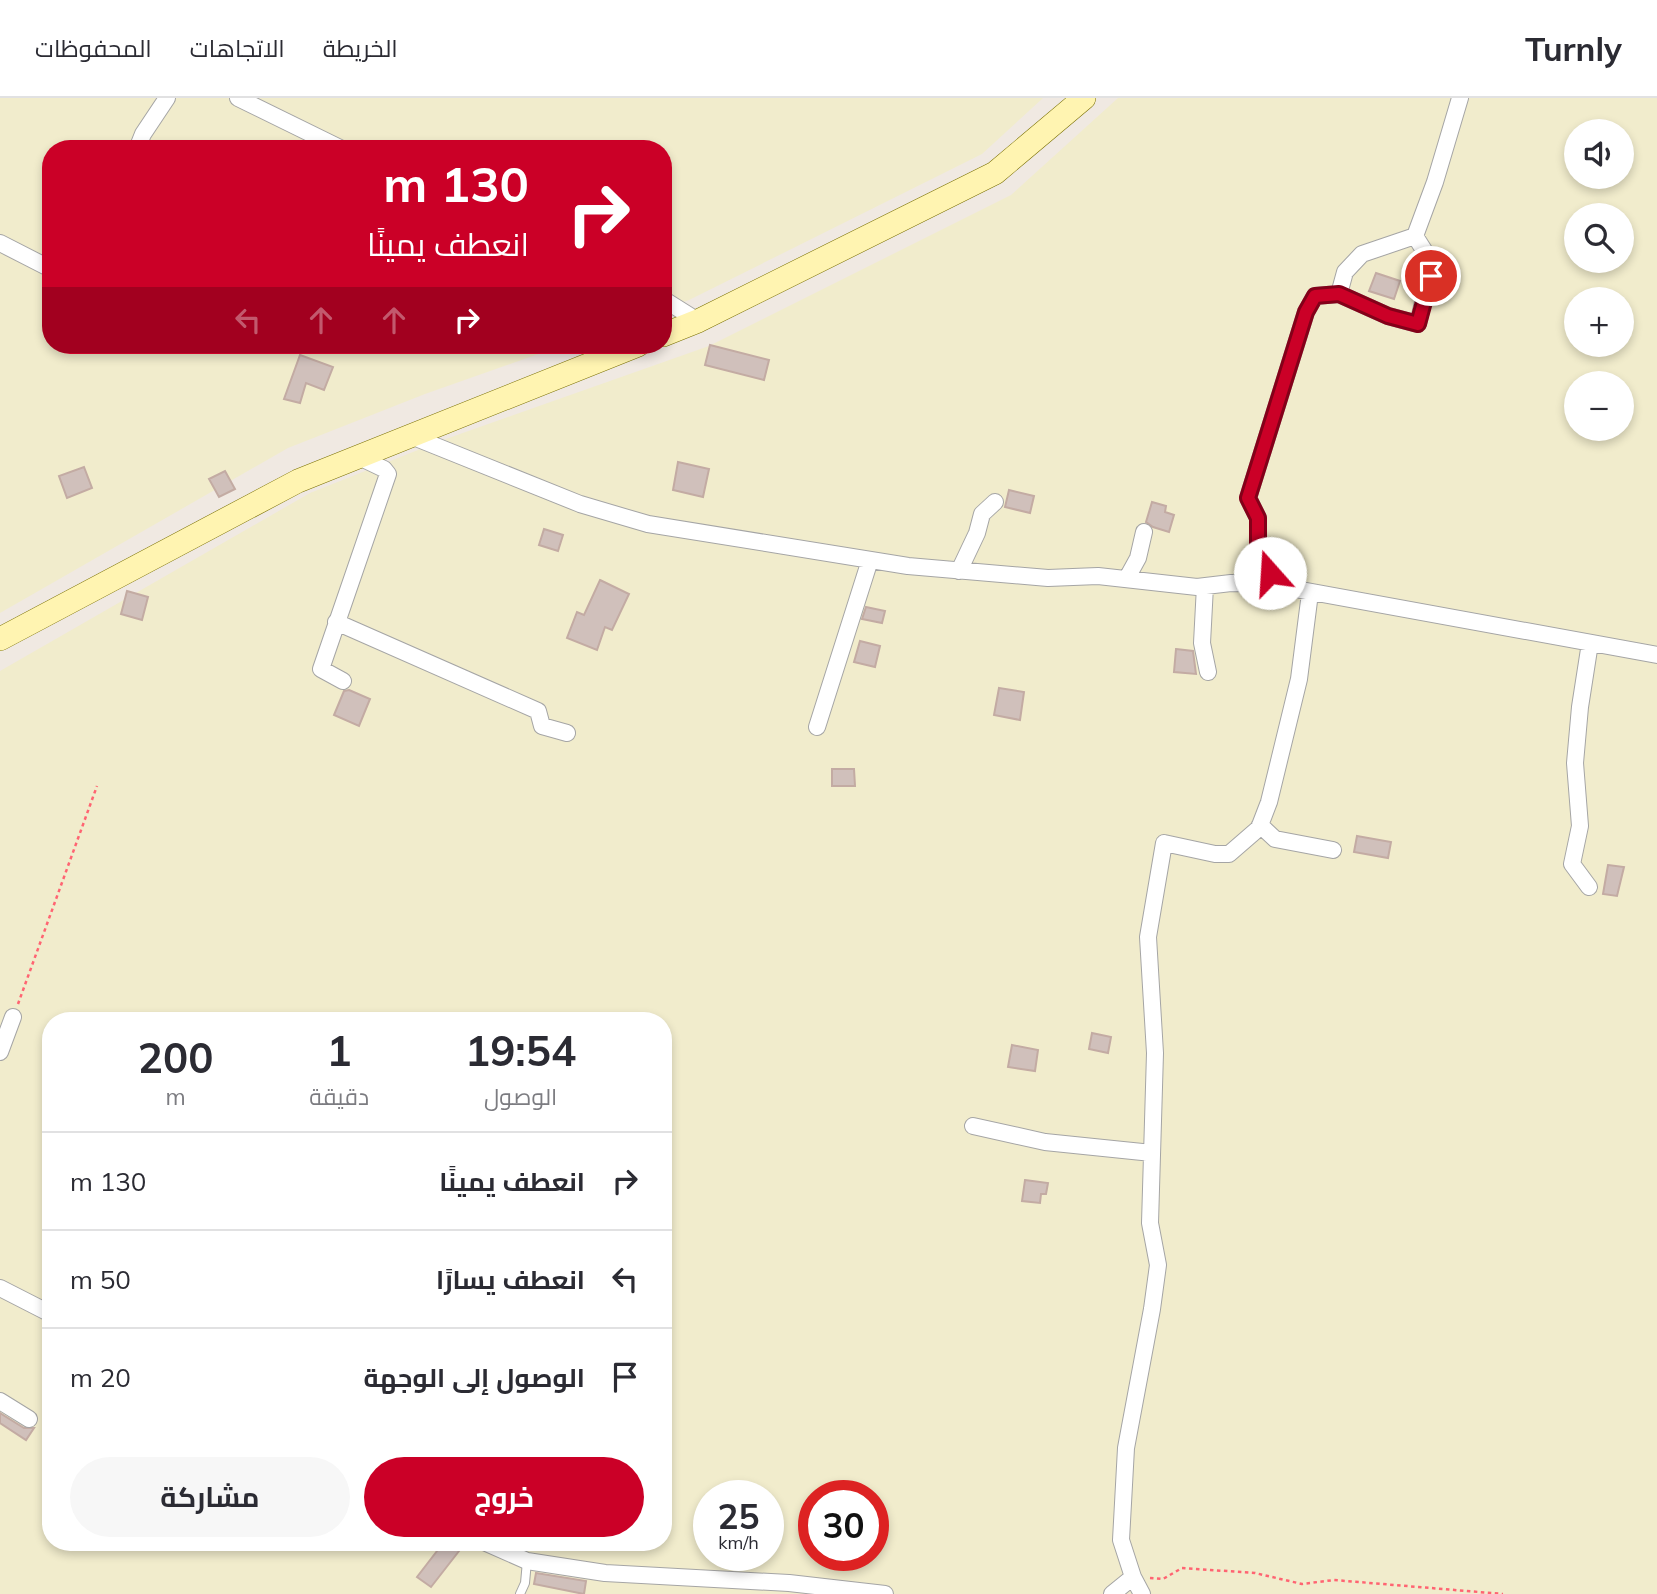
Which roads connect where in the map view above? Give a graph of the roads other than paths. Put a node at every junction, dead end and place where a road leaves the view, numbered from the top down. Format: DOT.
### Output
graph roads {
  1 [pos="167,98"];
  2 [pos="238,98"];
  3 [pos="1084,98"];
  4 [pos="1460,98"];
  5 [pos="141,140"];
  6 [pos="324,140"];
  7 [pos="1415,236"];
  8 [pos="0,243"];
  9 [pos="42,264"];
  10 [pos="1339,294"];
  11 [pos="672,305"];
  12 [pos="698,321"];
  13 [pos="672,331"];
  14 [pos="616,354"];
  15 [pos="411,436"];
  16 [pos="359,457"];
  17 [pos="995,502"];
  18 [pos="1144,532"];
  19 [pos="870,560"];
  20 [pos="959,571"];
  21 [pos="1127,578"];
  22 [pos="1268,584"];
  23 [pos="1205,586"];
  24 [pos="1310,593"];
  25 [pos="336,622"];
  26 [pos="0,639"];
  27 [pos="1590,643"];
  28 [pos="1657,655"];
  29 [pos="1208,672"];
  30 [pos="343,681"];
  31 [pos="817,727"];
  32 [pos="567,733"];
  33 [pos="1260,825"];
  34 [pos="1333,850"];
  35 [pos="1589,887"];
  36 [pos="13,1017"];
  37 [pos="0,1052"];
  38 [pos="973,1126"];
  39 [pos="1152,1153"];
  40 [pos="0,1288"];
  41 [pos="42,1309"];
  42 [pos="0,1401"];
  43 [pos="29,1419"];
  44 [pos="504,1551"];
  45 [pos="527,1561"];
  46 [pos="1133,1577"];
  47 [pos="520,1594"];
  48 [pos="886,1594"];
  49 [pos="1112,1594"];
  50 [pos="1142,1594"];
  1 -- 5 [label="street"];
  2 -- 6 [label="street"];
  3 -- 12 [label="street"];
  4 -- 7 [label="street"];
  7 -- 10 [label="street"];
  7 -- 10 [label="street"];
  8 -- 9 [label="street"];
  10 -- 22 [label="street"];
  11 -- 12 [label="street"];
  12 -- 13 [label="street"];
  14 -- 15 [label="street"];
  15 -- 16 [label="street"];
  15 -- 19 [label="street"];
  16 -- 25 [label="street"];
  16 -- 26 [label="street"];
  17 -- 20 [label="street"];
  18 -- 21 [label="street"];
  19 -- 20 [label="street"];
  19 -- 31 [label="street"];
  20 -- 21 [label="street"];
  21 -- 23 [label="street"];
  22 -- 23 [label="street"];
  22 -- 24 [label="street"];
  23 -- 29 [label="street"];
  24 -- 27 [label="street"];
  24 -- 33 [label="street"];
  25 -- 30 [label="street"];
  25 -- 32 [label="street"];
  27 -- 28 [label="street"];
  27 -- 35 [label="street"];
  33 -- 34 [label="street"];
  33 -- 39 [label="street"];
  36 -- 37 [label="street"];
  38 -- 39 [label="street"];
  39 -- 46 [label="street"];
  40 -- 41 [label="street"];
  42 -- 43 [label="street"];
  44 -- 45 [label="street"];
  45 -- 47 [label="lane"];
  45 -- 48 [label="street"];
  46 -- 49 [label="street"];
  46 -- 50 [label="street"];
}
